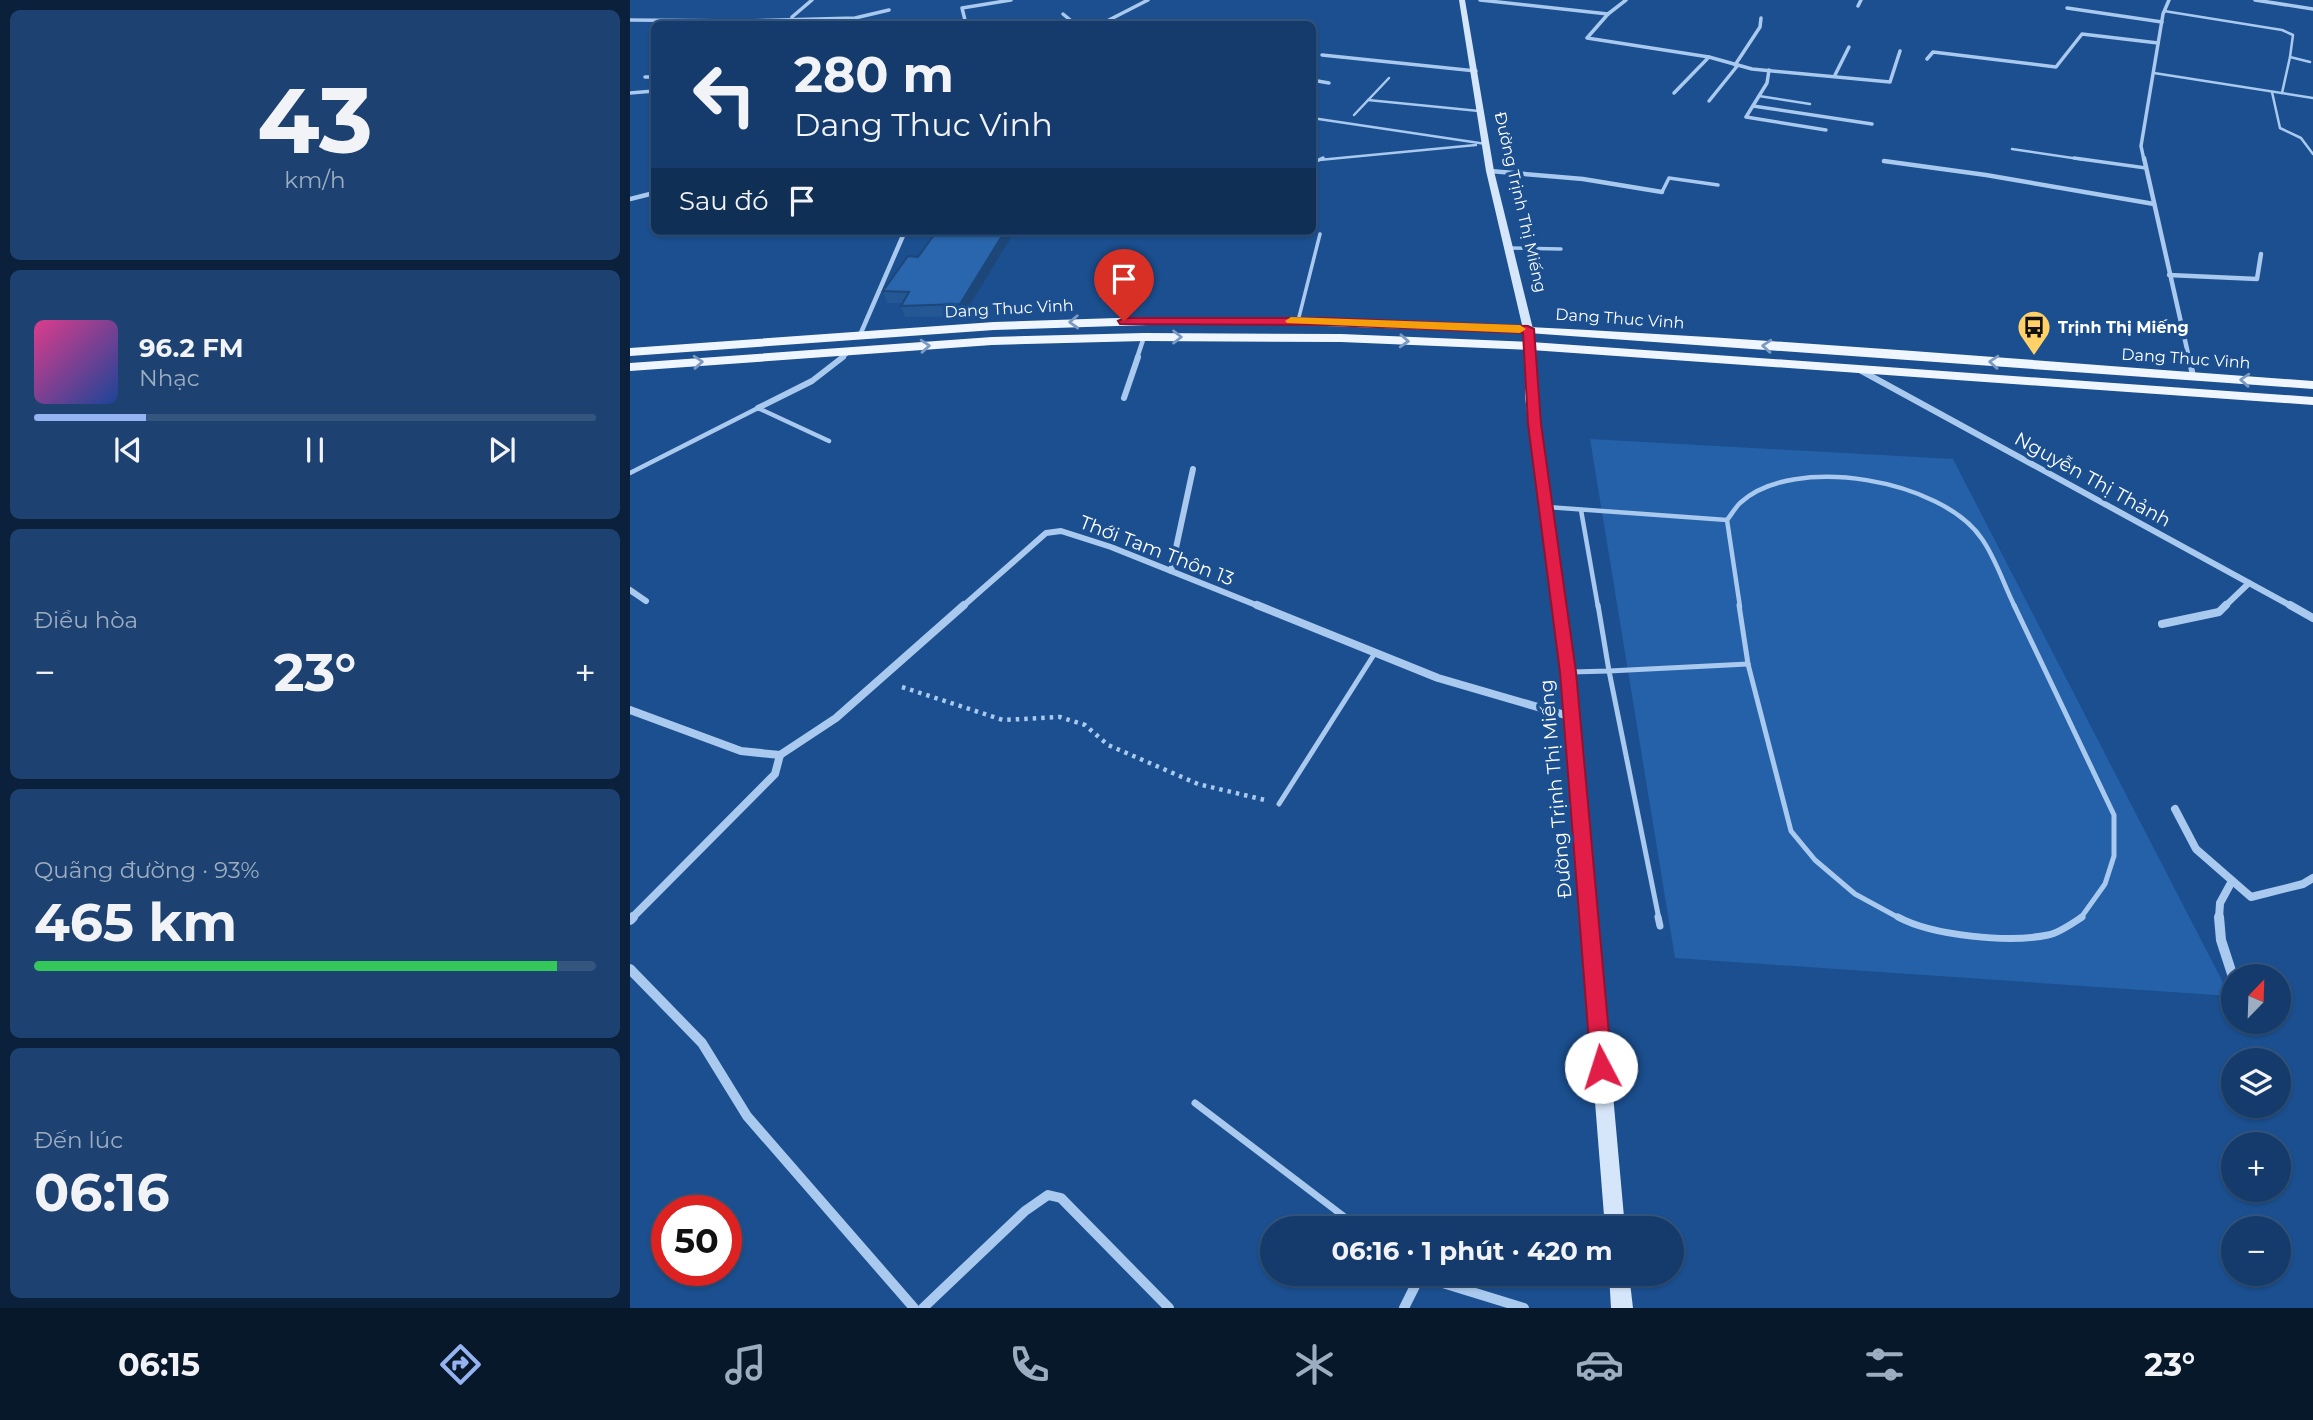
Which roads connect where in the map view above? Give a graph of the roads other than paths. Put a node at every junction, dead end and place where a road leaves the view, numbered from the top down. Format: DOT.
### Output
graph roads {
  1 [pos="812,0"];
  2 [pos="1011,0"];
  3 [pos="1149,0"];
  4 [pos="1462,0"];
  5 [pos="1480,0"];
  6 [pos="1626,0"];
  7 [pos="1861,0"];
  8 [pos="2169,0"];
  9 [pos="2255,0"];
  10 [pos="1858,6"];
  11 [pos="2067,8"];
  12 [pos="2313,9"];
  13 [pos="889,10"];
  14 [pos="2164,11"];
  15 [pos="1063,14"];
  16 [pos="1608,14"];
  17 [pos="791,18"];
  18 [pos="1761,18"];
  19 [pos="630,20"];
  20 [pos="667,21"];
  21 [pos="762,21"];
  22 [pos="965,21"];
  23 [pos="1071,21"];
  24 [pos="1107,21"];
  25 [pos="2162,22"];
  26 [pos="2158,43"];
  27 [pos="1849,47"];
  28 [pos="1900,51"];
  29 [pos="1322,55"];
  30 [pos="1709,57"];
  31 [pos="2290,57"];
  32 [pos="1927,59"];
  33 [pos="2309,62"];
  34 [pos="1737,65"];
  35 [pos="1769,69"];
  36 [pos="1476,71"];
  37 [pos="2154,73"];
  38 [pos="1835,75"];
  39 [pos="651,76"];
  40 [pos="645,77"];
  41 [pos="1389,78"];
  42 [pos="1316,81"];
  43 [pos="1329,83"];
  44 [pos="651,91"];
  45 [pos="2272,92"];
  46 [pos="630,93"];
  47 [pos="1674,93"];
  48 [pos="2282,93"];
  49 [pos="1759,96"];
  50 [pos="2313,98"];
  51 [pos="1368,100"];
  52 [pos="1709,101"];
  53 [pos="1810,104"];
  54 [pos="1753,106"];
  55 [pos="1479,111"];
  56 [pos="1354,115"];
  57 [pos="1316,119"];
  58 [pos="1872,124"];
  59 [pos="1826,130"];
  60 [pos="1486,144"];
  61 [pos="2012,149"];
  62 [pos="2313,154"];
  63 [pos="1316,161"];
  64 [pos="1884,162"];
  65 [pos="2146,168"];
  66 [pos="1490,171"];
  67 [pos="1718,186"];
  68 [pos="1662,191"];
  69 [pos="651,194"];
  70 [pos="630,199"];
  71 [pos="2154,204"];
  72 [pos="1320,234"];
  73 [pos="903,235"];
  74 [pos="1509,247"];
  75 [pos="1561,249"];
  76 [pos="2261,254"];
  77 [pos="2169,275"];
  78 [pos="1298,321"];
  79 [pos="1528,329"];
  80 [pos="860,335"];
  81 [pos="1144,337"];
  82 [pos="1531,346"];
  83 [pos="850,351"];
  84 [pos="630,352"];
  85 [pos="630,367"];
  86 [pos="1857,369"];
  87 [pos="2193,376"];
  88 [pos="2313,385"];
  89 [pos="1124,398"];
  90 [pos="2313,401"];
  91 [pos="758,408"];
  92 [pos="829,441"];
  93 [pos="1194,469"];
  94 [pos="630,472"];
  95 [pos="1544,506"];
  96 [pos="1581,510"];
  97 [pos="1727,520"];
  98 [pos="1171,571"];
  99 [pos="2249,583"];
  100 [pos="630,590"];
  101 [pos="646,601"];
  102 [pos="2313,618"];
  103 [pos="2162,624"];
  104 [pos="1375,653"];
  105 [pos="1748,664"];
  106 [pos="1609,670"];
  107 [pos="1568,672"];
  108 [pos="630,710"];
  109 [pos="1572,717"];
  110 [pos="780,755"];
  111 [pos="1279,804"];
  112 [pos="2175,809"];
  113 [pos="2313,878"];
  114 [pos="2232,881"];
  115 [pos="630,920"];
  116 [pos="1660,926"];
  117 [pos="2229,964"];
  118 [pos="630,969"];
  119 [pos="1195,1103"];
  120 [pos="1343,1216"];
  121 [pos="1614,1216"];
  122 [pos="1414,1286"];
  123 [pos="1454,1286"];
  124 [pos="1620,1286"];
  125 [pos="914,1308"];
  126 [pos="923,1308"];
  127 [pos="1169,1308"];
  128 [pos="1404,1308"];
  129 [pos="1524,1308"];
  130 [pos="1622,1308"];
  1 -- 17 [label="street"];
  2 -- 22 [label="street"];
  3 -- 24 [label="street"];
  4 -- 36 [label="main road, Đường Trịnh Thị Miếng"];
  5 -- 16 [label="street"];
  6 -- 16 [label="street"];
  7 -- 10 [label="street"];
  8 -- 14 [label="street"];
  9 -- 12 [label="street"];
  11 -- 25 [label="street"];
  13 -- 17 [label="street"];
  14 -- 25 [label="street"];
  14 -- 31 [label="lane"];
  15 -- 23 [label="street"];
  16 -- 30 [label="street"];
  17 -- 21 [label="street"];
  18 -- 34 [label="street"];
  19 -- 20 [label="street"];
  25 -- 26 [label="street"];
  26 -- 32 [label="street"];
  26 -- 37 [label="street"];
  27 -- 38 [label="street"];
  28 -- 38 [label="street"];
  29 -- 36 [label="street"];
  30 -- 34 [label="street"];
  30 -- 47 [label="street"];
  31 -- 33 [label="lane"];
  31 -- 48 [label="lane"];
  34 -- 35 [label="street"];
  34 -- 52 [label="street"];
  35 -- 38 [label="street"];
  35 -- 49 [label="street"];
  36 -- 55 [label="main road, Đường Trịnh Thị Miếng"];
  37 -- 45 [label="lane"];
  37 -- 65 [label="street"];
  39 -- 40 [label="street"];
  41 -- 51 [label="lane"];
  42 -- 43 [label="street"];
  44 -- 46 [label="street"];
  45 -- 48 [label="lane"];
  45 -- 62 [label="lane"];
  48 -- 50 [label="lane"];
  49 -- 53 [label="lane"];
  49 -- 54 [label="street"];
  51 -- 55 [label="lane"];
  51 -- 56 [label="lane"];
  54 -- 58 [label="street"];
  54 -- 59 [label="street"];
  55 -- 60 [label="main road, Đường Trịnh Thị Miếng"];
  57 -- 60 [label="lane"];
  60 -- 63 [label="lane"];
  60 -- 66 [label="main road, Đường Trịnh Thị Miếng"];
  61 -- 65 [label="lane"];
  64 -- 71 [label="street"];
  65 -- 71 [label="street"];
  66 -- 68 [label="street"];
  66 -- 74 [label="main road, Đường Trịnh Thị Miếng"];
  67 -- 68 [label="lane"];
  69 -- 70 [label="street"];
  71 -- 77 [label="street"];
  72 -- 78 [label="lane"];
  73 -- 80 [label="street"];
  74 -- 75 [label="lane"];
  74 -- 79 [label="main road, Đường Trịnh Thị Miếng"];
  76 -- 77 [label="street"];
  77 -- 87 [label="street"];
  78 -- 79 [label="main road, Dang Thuc Vinh"];
  78 -- 80 [label="main road, Dang Thuc Vinh, one-way"];
  79 -- 82 [label="main road"];
  87 -- 79 [label="main road, Dang Thuc Vinh, one-way"];
  80 -- 84 [label="main road, Dang Thuc Vinh"];
  81 -- 82 [label="main road, Dang Thuc Vinh, one-way"];
  83 -- 81 [label="main road, Dang Thuc Vinh, one-way"];
  81 -- 89 [label="street"];
  82 -- 86 [label="main road, Dang Thuc Vinh"];
  82 -- 95 [label="main road, Đường Trịnh Thị Miếng"];
  85 -- 83 [label="main road, Dang Thuc Vinh, one-way"];
  83 -- 91 [label="street"];
  86 -- 90 [label="main road, Dang Thuc Vinh"];
  86 -- 99 [label="street, Nguyễn Thị Thảnh"];
  88 -- 87 [label="main road, Dang Thuc Vinh, one-way"];
  91 -- 92 [label="lane"];
  91 -- 94 [label="lane"];
  93 -- 98 [label="street"];
  95 -- 96 [label="lane"];
  95 -- 107 [label="main road, Đường Trịnh Thị Miếng"];
  96 -- 97 [label="lane"];
  96 -- 106 [label="lane"];
  97 -- 105 [label="lane"];
  97 -- 105 [label="lane"];
  98 -- 104 [label="street, Thới Tam Thôn 13"];
  98 -- 110 [label="street, Thới Tam Thôn 13"];
  99 -- 102 [label="street, Nguyễn Thị Thảnh"];
  99 -- 103 [label="street"];
  100 -- 101 [label="street"];
  104 -- 109 [label="street, Thới Tam Thôn 13"];
  104 -- 111 [label="lane"];
  105 -- 106 [label="lane"];
  106 -- 107 [label="lane"];
  106 -- 116 [label="lane"];
  107 -- 109 [label="main road, Đường Trịnh Thị Miếng"];
  108 -- 110 [label="street"];
  109 -- 121 [label="main road, Đường Trịnh Thị Miếng"];
  110 -- 115 [label="street"];
  112 -- 114 [label="street"];
  113 -- 114 [label="street"];
  114 -- 117 [label="street"];
  118 -- 125 [label="street"];
  119 -- 120 [label="lane"];
  122 -- 128 [label="street"];
  123 -- 129 [label="street"];
  124 -- 130 [label="main road"];
  126 -- 127 [label="street"];
}
